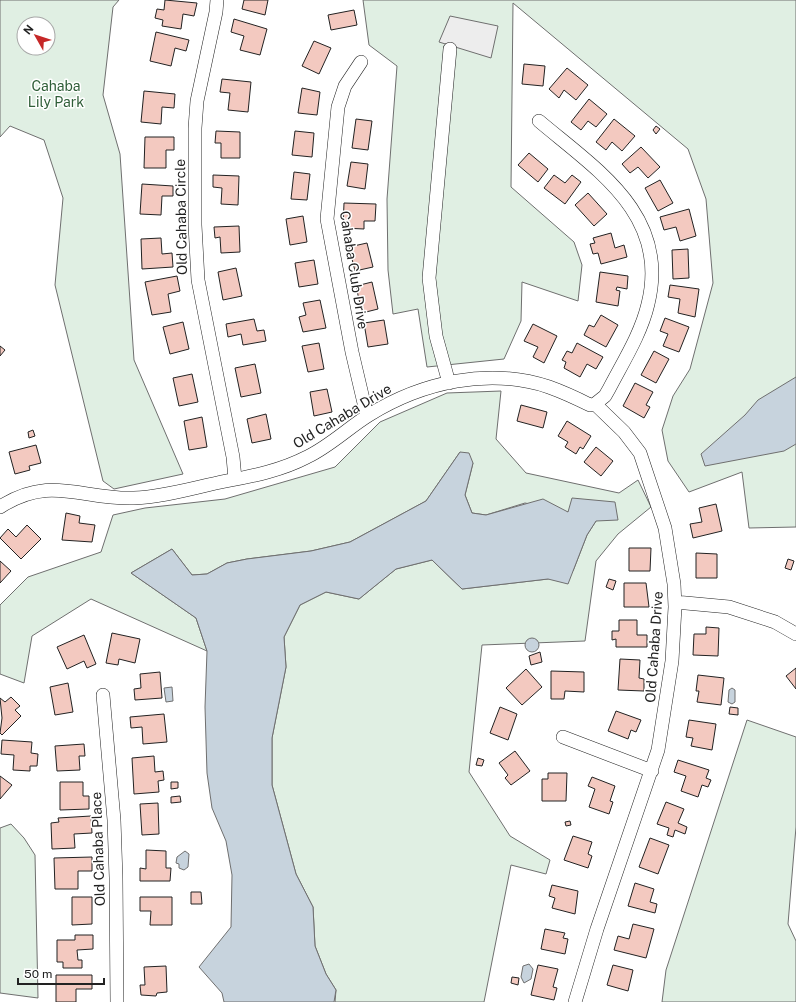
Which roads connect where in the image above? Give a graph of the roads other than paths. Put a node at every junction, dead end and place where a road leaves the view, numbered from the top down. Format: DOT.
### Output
graph roads {
  1 [pos="217,0"];
  2 [pos="450,49"];
  3 [pos="361,62"];
  4 [pos="539,121"];
  5 [pos="449,383"];
  6 [pos="595,404"];
  7 [pos="367,416"];
  8 [pos="235,479"];
  9 [pos="0,507"];
  10 [pos="675,602"];
  11 [pos="796,634"];
  12 [pos="103,695"];
  13 [pos="563,738"];
  14 [pos="652,771"];
  15 [pos="117,1002"];
  16 [pos="575,1002"];
  1 -- 8 [label="street, Old Cahaba Circle"];
  2 -- 5 [label="street"];
  3 -- 7 [label="street, Cahaba Club Drive"];
  4 -- 6 [label="street"];
  5 -- 6 [label="street, Old Cahaba Drive"];
  5 -- 7 [label="street, Old Cahaba Drive"];
  6 -- 10 [label="street, Old Cahaba Drive"];
  7 -- 8 [label="street, Old Cahaba Drive"];
  8 -- 9 [label="street, Old Cahaba Drive"];
  10 -- 11 [label="street"];
  10 -- 14 [label="street, Old Cahaba Drive"];
  12 -- 15 [label="street, Old Cahaba Place"];
  13 -- 14 [label="street"];
  14 -- 16 [label="street, Old Cahaba Drive"];
}
